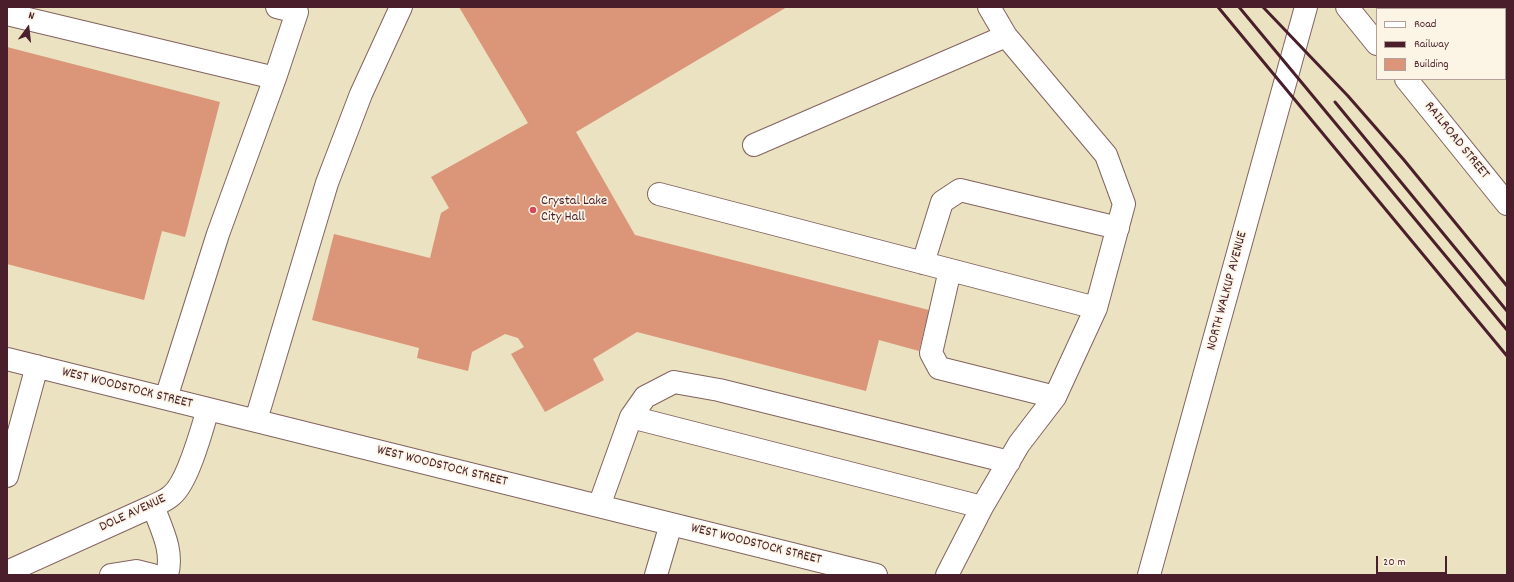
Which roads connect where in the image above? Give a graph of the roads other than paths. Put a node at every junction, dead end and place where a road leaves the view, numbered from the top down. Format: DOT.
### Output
graph roads {
  1 [pos="277,7"];
  2 [pos="401,7"];
  3 [pos="989,7"];
  4 [pos="1306,7"];
  5 [pos="1347,7"];
  6 [pos="7,14"];
  7 [pos="1006,36"];
  8 [pos="1376,43"];
  9 [pos="275,78"];
  10 [pos="1407,80"];
  11 [pos="754,145"];
  12 [pos="659,194"];
  13 [pos="1507,204"];
  14 [pos="1118,228"];
  15 [pos="923,263"];
  16 [pos="950,270"];
  17 [pos="1096,308"];
  18 [pos="7,359"];
  19 [pos="37,366"];
  20 [pos="166,398"];
  21 [pos="1055,398"];
  22 [pos="208,409"];
  23 [pos="631,417"];
  24 [pos="256,420"];
  25 [pos="1009,462"];
  26 [pos="7,476"];
  27 [pos="153,506"];
  28 [pos="598,506"];
  29 [pos="982,507"];
  30 [pos="671,524"];
  31 [pos="7,572"];
  32 [pos="111,575"];
  33 [pos="152,575"];
  34 [pos="167,575"];
  35 [pos="656,575"];
  36 [pos="876,575"];
  37 [pos="946,575"];
  38 [pos="1149,575"];
  1 -- 9 [label="street"];
  2 -- 24 [label="street"];
  3 -- 7 [label="street"];
  4 -- 38 [label="street, NORTH WALKUP AVENUE"];
  5 -- 8 [label="street"];
  6 -- 9 [label="street"];
  7 -- 11 [label="street"];
  7 -- 14 [label="street"];
  9 -- 20 [label="street"];
  10 -- 13 [label="street, RAILROAD STREET"];
  12 -- 15 [label="street"];
  14 -- 15 [label="street"];
  14 -- 17 [label="street"];
  15 -- 16 [label="street"];
  16 -- 17 [label="street"];
  16 -- 21 [label="street"];
  17 -- 21 [label="street"];
  18 -- 19 [label="street, WEST WOODSTOCK STREET"];
  19 -- 20 [label="street, WEST WOODSTOCK STREET"];
  19 -- 26 [label="street"];
  20 -- 22 [label="street, WEST WOODSTOCK STREET"];
  21 -- 25 [label="street"];
  22 -- 24 [label="street, WEST WOODSTOCK STREET"];
  22 -- 27 [label="street, DOLE AVENUE"];
  23 -- 25 [label="street"];
  23 -- 28 [label="street"];
  23 -- 29 [label="street"];
  24 -- 28 [label="street, WEST WOODSTOCK STREET"];
  25 -- 29 [label="street"];
  27 -- 31 [label="street, DOLE AVENUE"];
  27 -- 34 [label="street"];
  28 -- 30 [label="street, WEST WOODSTOCK STREET"];
  29 -- 37 [label="street"];
  30 -- 35 [label="street"];
  30 -- 36 [label="street, WEST WOODSTOCK STREET"];
  32 -- 33 [label="street"];
}
